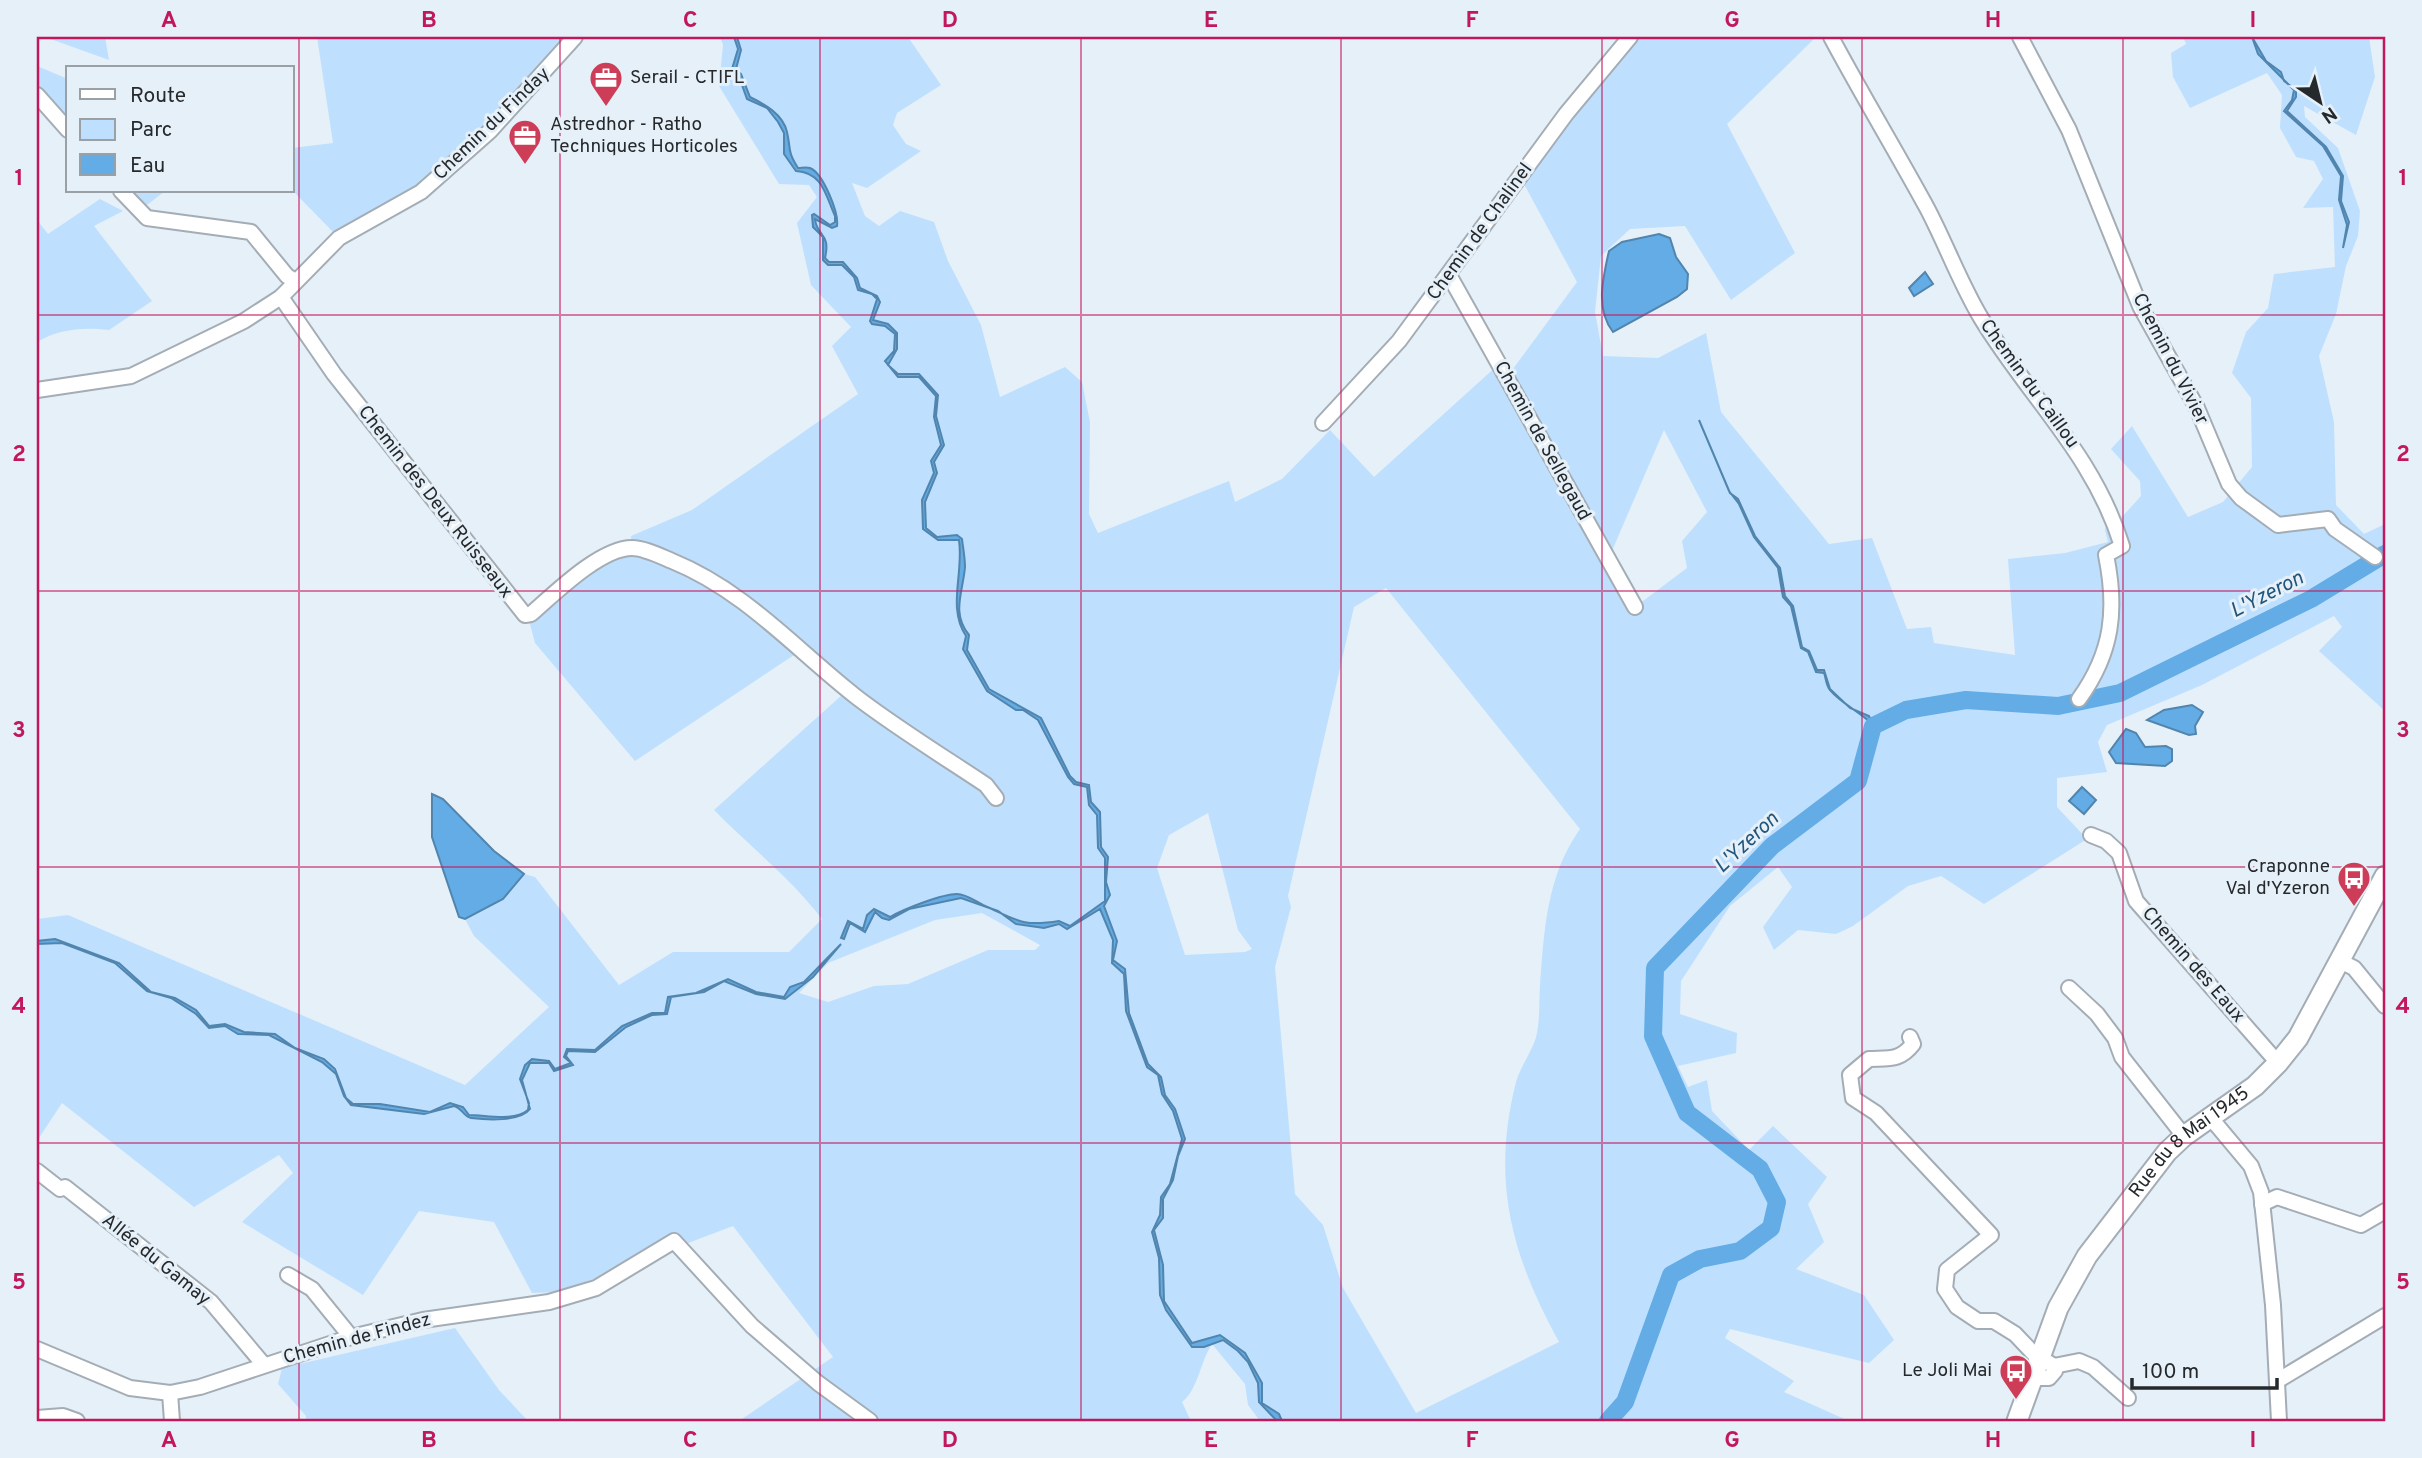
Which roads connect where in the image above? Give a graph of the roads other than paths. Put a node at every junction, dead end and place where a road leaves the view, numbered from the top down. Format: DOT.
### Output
graph roads {
  1 [pos="575,37"];
  2 [pos="1630,37"];
  3 [pos="1832,37"];
  4 [pos="2020,37"];
  5 [pos="37,95"];
  6 [pos="66,128"];
  7 [pos="122,192"];
  8 [pos="1449,275"];
  9 [pos="295,281"];
  10 [pos="281,298"];
  11 [pos="37,390"];
  12 [pos="1323,423"];
  13 [pos="2375,557"];
  14 [pos="1634,607"];
  15 [pos="2079,699"];
  16 [pos="996,797"];
  17 [pos="2091,835"];
  18 [pos="2385,876"];
  19 [pos="2338,960"];
  20 [pos="2069,988"];
  21 [pos="2385,1006"];
  22 [pos="1910,1037"];
  23 [pos="2278,1063"];
  24 [pos="2210,1117"];
  25 [pos="2184,1136"];
  26 [pos="37,1171"];
  27 [pos="2262,1204"];
  28 [pos="2385,1211"];
  29 [pos="288,1275"];
  30 [pos="2385,1316"];
  31 [pos="351,1337"];
  32 [pos="37,1349"];
  33 [pos="2047,1361"];
  34 [pos="264,1365"];
  35 [pos="2277,1381"];
  36 [pos="170,1393"];
  37 [pos="2128,1398"];
  38 [pos="37,1418"];
  39 [pos="77,1421"];
  40 [pos="172,1421"];
  41 [pos="870,1421"];
  42 [pos="2017,1421"];
  43 [pos="2279,1421"];
  1 -- 9 [label="street, Chemin du Finday"];
  2 -- 8 [label="street, Chemin de Chalinel"];
  3 -- 15 [label="street, Chemin du Caillou"];
  4 -- 13 [label="street, Chemin du Vivier"];
  5 -- 6 [label="street"];
  7 -- 9 [label="street"];
  8 -- 12 [label="street, Chemin de Chalinel"];
  8 -- 14 [label="street, Chemin de Sellegaud"];
  9 -- 10 [label="street, Chemin du Finday"];
  10 -- 11 [label="street, Chemin du Finday"];
  10 -- 16 [label="street, Chemin des Deux Ruisseaux"];
  17 -- 23 [label="street, Chemin des Eaux"];
  18 -- 19 [label="main road, Rue du 8 Mai 1945"];
  19 -- 21 [label="street"];
  19 -- 23 [label="main road, Rue du 8 Mai 1945"];
  20 -- 25 [label="street"];
  22 -- 33 [label="street"];
  23 -- 24 [label="main road, Rue du 8 Mai 1945"];
  24 -- 25 [label="main road, Rue du 8 Mai 1945"];
  24 -- 27 [label="street"];
  25 -- 33 [label="main road, Rue du 8 Mai 1945"];
  26 -- 34 [label="street, Allée du Gamay"];
  27 -- 28 [label="street"];
  27 -- 35 [label="street"];
  29 -- 31 [label="street"];
  30 -- 35 [label="street"];
  31 -- 34 [label="street, Chemin de Findez"];
  31 -- 41 [label="street, Chemin de Findez"];
  32 -- 36 [label="street, Chemin de Findez"];
  33 -- 37 [label="street"];
  33 -- 42 [label="main road, Rue du 8 Mai 1945"];
  34 -- 36 [label="street, Chemin de Findez"];
  35 -- 43 [label="street"];
  36 -- 40 [label="street"];
  38 -- 39 [label="street"];
}
